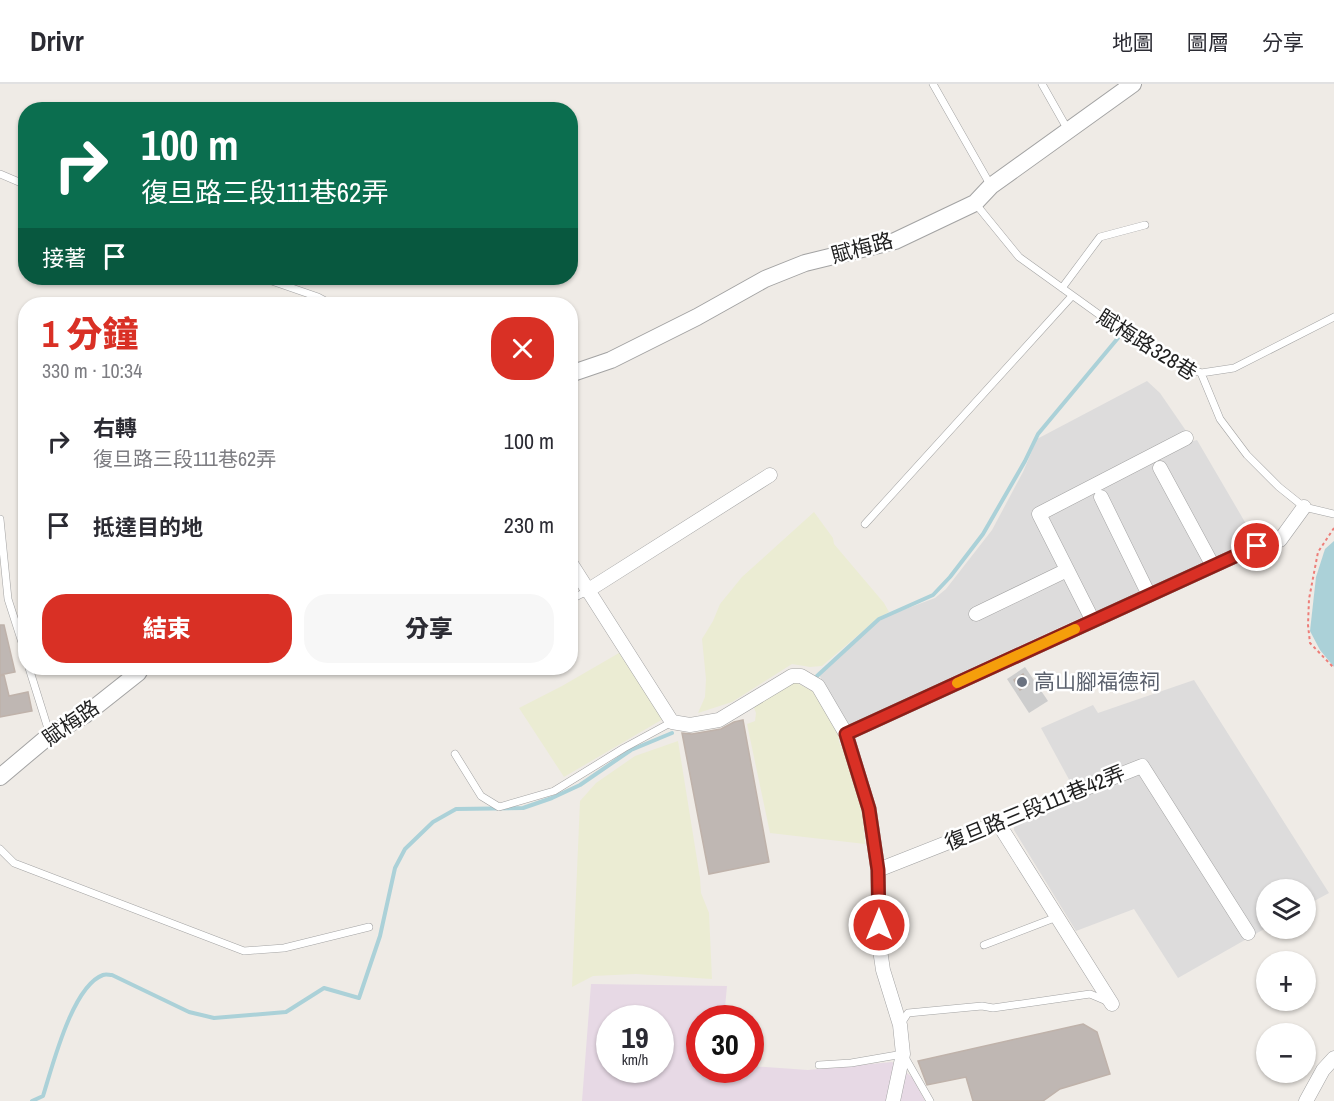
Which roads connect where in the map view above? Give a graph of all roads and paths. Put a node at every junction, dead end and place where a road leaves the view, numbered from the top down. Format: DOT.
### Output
graph roads {
  1 [pos="933,84"];
  2 [pos="1042,84"];
  3 [pos="1132,84"];
  4 [pos="1068,130"];
  5 [pos="0,174"];
  6 [pos="18,182"];
  7 [pos="991,186"];
  8 [pos="975,203"];
  9 [pos="1145,225"];
  10 [pos="283,285"];
  11 [pos="1062,288"];
  12 [pos="1072,296"];
  13 [pos="318,297"];
  14 [pos="1334,317"];
  15 [pos="578,371"];
  16 [pos="1201,373"];
  17 [pos="1186,438"];
  18 [pos="1160,468"];
  19 [pos="770,476"];
  20 [pos="1101,497"];
  21 [pos="1304,507"];
  22 [pos="1334,514"];
  23 [pos="0,519"];
  24 [pos="865,524"];
  25 [pos="1334,528"];
  26 [pos="1213,566"];
  27 [pos="1067,570"];
  28 [pos="578,576"];
  29 [pos="587,591"];
  30 [pos="1149,595"];
  31 [pos="578,596"];
  32 [pos="976,614"];
  33 [pos="1093,621"];
  34 [pos="18,630"];
  35 [pos="1334,668"];
  36 [pos="31,675"];
  37 [pos="136,675"];
  38 [pos="672,722"];
  39 [pos="846,734"];
  40 [pos="50,735"];
  41 [pos="455,754"];
  42 [pos="0,777"];
  43 [pos="998,824"];
  44 [pos="0,849"];
  45 [pos="878,870"];
  46 [pos="1057,917"];
  47 [pos="369,927"];
  48 [pos="1248,933"];
  49 [pos="984,945"];
  50 [pos="1112,1004"];
  51 [pos="900,1025"];
  52 [pos="903,1054"];
  53 [pos="1334,1058"];
  54 [pos="819,1065"];
  55 [pos="893,1101"];
  56 [pos="930,1101"];
  57 [pos="1306,1101"];
  1 -- 7 [label="lane"];
  2 -- 4 [label="lane"];
  3 -- 4 [label="street, 賦梅路"];
  4 -- 7 [label="street, 賦梅路"];
  5 -- 6 [label="lane"];
  7 -- 8 [label="street, 賦梅路"];
  8 -- 11 [label="lane, 賦梅路328巷"];
  8 -- 15 [label="street, 賦梅路"];
  9 -- 11 [label="lane"];
  10 -- 13 [label="lane"];
  11 -- 12 [label="lane, 賦梅路328巷"];
  12 -- 16 [label="lane, 賦梅路328巷"];
  12 -- 24 [label="lane"];
  14 -- 16 [label="lane"];
  16 -- 21 [label="lane, 賦梅路328巷"];
  17 -- 27 [label="street"];
  18 -- 26 [label="street"];
  19 -- 29 [label="street"];
  20 -- 30 [label="street"];
  21 -- 22 [label="lane, 賦梅路328巷"];
  21 -- 26 [label="street"];
  23 -- 34 [label="lane"];
  25 -- 35 [label="path"];
  26 -- 30 [label="street"];
  27 -- 32 [label="street"];
  27 -- 33 [label="street"];
  28 -- 29 [label="street"];
  29 -- 31 [label="lane"];
  29 -- 38 [label="street"];
  30 -- 33 [label="street"];
  33 -- 39 [label="street"];
  36 -- 40 [label="lane"];
  37 -- 40 [label="street, 賦梅路"];
  38 -- 39 [label="street"];
  38 -- 41 [label="lane"];
  39 -- 45 [label="street"];
  40 -- 42 [label="street, 賦梅路"];
  43 -- 45 [label="street, 復旦路三段111巷42弄"];
  43 -- 46 [label="street"];
  43 -- 48 [label="street, 復旦路三段111巷42弄"];
  44 -- 47 [label="lane"];
  45 -- 51 [label="street"];
  46 -- 49 [label="lane"];
  46 -- 50 [label="street"];
  50 -- 51 [label="lane"];
  51 -- 52 [label="street"];
  52 -- 54 [label="lane"];
  52 -- 55 [label="street"];
  52 -- 56 [label="lane"];
  53 -- 57 [label="street"];
}
